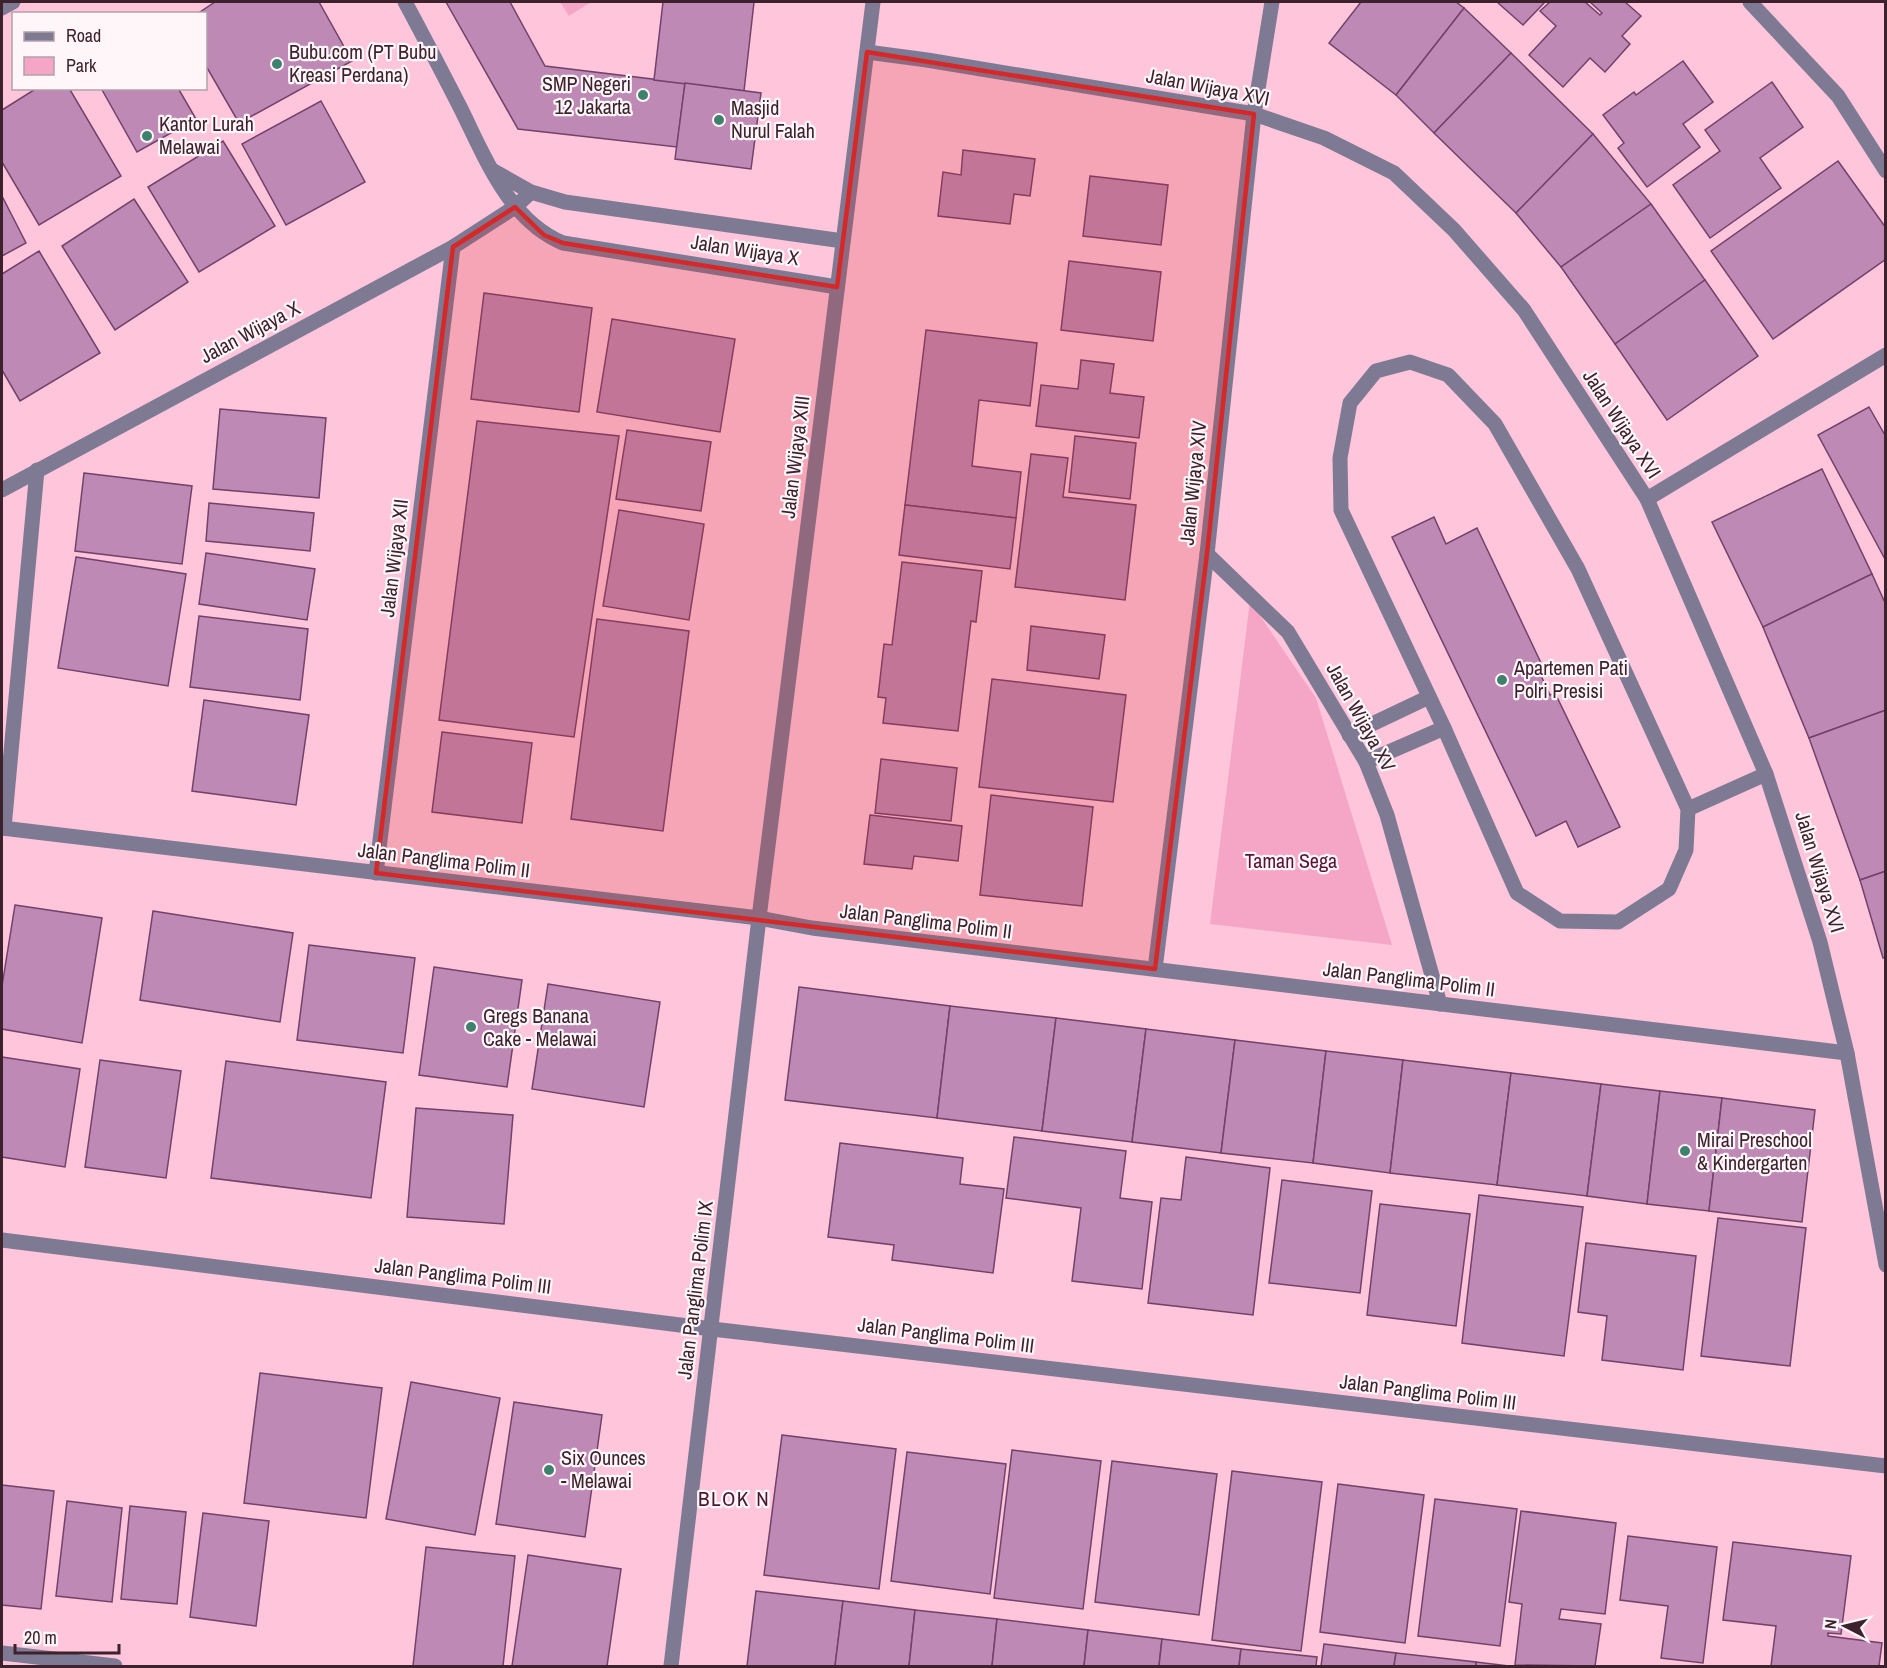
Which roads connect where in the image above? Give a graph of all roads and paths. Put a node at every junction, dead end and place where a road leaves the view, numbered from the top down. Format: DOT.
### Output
graph roads {
  1 [pos="13,2"];
  2 [pos="405,2"];
  3 [pos="873,2"];
  4 [pos="1272,2"];
  5 [pos="1750,2"];
  6 [pos="2,8"];
  7 [pos="867,52"];
  8 [pos="1254,114"];
  9 [pos="490,168"];
  10 [pos="1886,171"];
  11 [pos="531,192"];
  12 [pos="515,207"];
  13 [pos="843,241"];
  14 [pos="453,248"];
  15 [pos="837,286"];
  16 [pos="1886,355"];
  17 [pos="37,470"];
  18 [pos="2,490"];
  19 [pos="1647,499"];
  20 [pos="1207,554"];
  21 [pos="1429,697"];
  22 [pos="1444,728"];
  23 [pos="1349,735"];
  24 [pos="1366,762"];
  25 [pos="1766,774"];
  26 [pos="1688,809"];
  27 [pos="3,828"];
  28 [pos="376,873"];
  29 [pos="759,918"];
  30 [pos="1155,969"];
  31 [pos="1440,1004"];
  32 [pos="1847,1053"];
  33 [pos="2,1240"];
  34 [pos="1886,1265"];
  35 [pos="712,1329"];
  36 [pos="1886,1466"];
  37 [pos="2,1653"];
  38 [pos="87,1665"];
  39 [pos="115,1666"];
  40 [pos="671,1666"];
  1 -- 6 [label="street"];
  2 -- 9 [label="street, Jalan Wijaya X"];
  3 -- 7 [label="street, Jalan Wijaya XIII"];
  4 -- 8 [label="street, Jalan Wijaya XIV"];
  5 -- 10 [label="street"];
  7 -- 8 [label="street, Jalan Wijaya XVI"];
  7 -- 13 [label="street, Jalan Wijaya XIII"];
  8 -- 19 [label="street, Jalan Wijaya XVI"];
  8 -- 20 [label="street, Jalan Wijaya XIV"];
  9 -- 11 [label="street, Jalan Wijaya X"];
  9 -- 12 [label="street, Jalan Wijaya X"];
  11 -- 12 [label="street, Jalan Wijaya X"];
  11 -- 13 [label="street, Jalan Wijaya X"];
  12 -- 14 [label="street, Jalan Wijaya X"];
  12 -- 15 [label="street, Jalan Wijaya X"];
  13 -- 15 [label="street, Jalan Wijaya XIII"];
  14 -- 17 [label="street, Jalan Wijaya X"];
  14 -- 28 [label="street, Jalan Wijaya XII"];
  15 -- 29 [label="street, Jalan Wijaya XIII"];
  16 -- 19 [label="street"];
  17 -- 18 [label="street, Jalan Wijaya X"];
  17 -- 27 [label="street"];
  19 -- 25 [label="street, Jalan Wijaya XVI"];
  20 -- 23 [label="street, Jalan Wijaya XV"];
  20 -- 30 [label="street, Jalan Wijaya XIV"];
  21 -- 22 [label="street"];
  21 -- 23 [label="street"];
  21 -- 26 [label="street"];
  22 -- 24 [label="street"];
  22 -- 26 [label="street"];
  23 -- 24 [label="street, Jalan Wijaya XV"];
  24 -- 31 [label="street, Jalan Wijaya XV"];
  25 -- 26 [label="street"];
  25 -- 32 [label="street, Jalan Wijaya XVI"];
  27 -- 28 [label="street, Jalan Panglima Polim II"];
  28 -- 29 [label="street, Jalan Panglima Polim II"];
  29 -- 30 [label="street, Jalan Panglima Polim II"];
  29 -- 35 [label="street, Jalan Panglima Polim IX"];
  30 -- 31 [label="street, Jalan Panglima Polim II"];
  31 -- 32 [label="street, Jalan Panglima Polim II"];
  32 -- 34 [label="street, Jalan Wijaya XVI"];
  33 -- 35 [label="street, Jalan Panglima Polim III"];
  35 -- 36 [label="street, Jalan Panglima Polim III"];
  35 -- 40 [label="street, Jalan Panglima Polim IX"];
  37 -- 38 [label="street"];
  38 -- 39 [label="street"];
}
